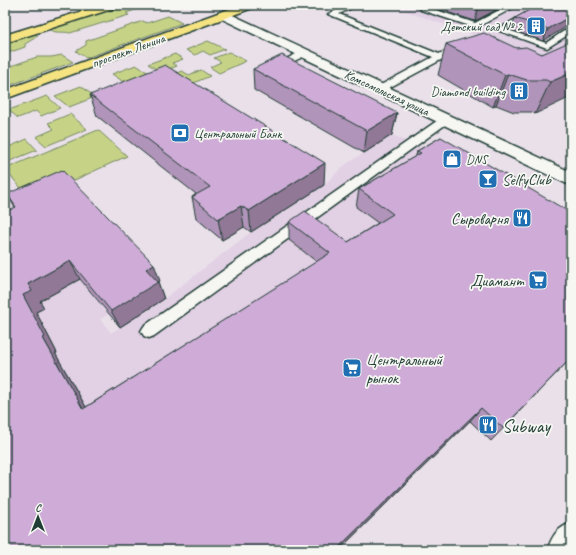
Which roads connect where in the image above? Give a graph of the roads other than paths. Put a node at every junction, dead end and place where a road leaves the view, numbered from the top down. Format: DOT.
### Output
graph roads {
  1 [pos="114,5"];
  2 [pos="251,5"];
  3 [pos="354,5"];
  4 [pos="430,5"];
  5 [pos="514,5"];
  6 [pos="217,12"];
  7 [pos="533,12"];
  8 [pos="570,33"];
  9 [pos="5,39"];
  10 [pos="304,53"];
  11 [pos="467,53"];
  12 [pos="440,57"];
  13 [pos="268,69"];
  14 [pos="380,89"];
  15 [pos="5,95"];
  16 [pos="445,120"];
  17 [pos="571,179"];
  18 [pos="149,331"];
  19 [pos="571,539"];
  20 [pos="563,550"];
  1 -- 9 [label="main road"];
  2 -- 6 [label="main road, проспект Ленина"];
  3 -- 12 [label="lane"];
  4 -- 5 [label="lane"];
  6 -- 10 [label="main road, Комсомольская улица"];
  6 -- 15 [label="main road, проспект Ленина"];
  7 -- 8 [label="lane"];
  10 -- 13 [label="lane"];
  10 -- 14 [label="main road, Комсомольская улица"];
  11 -- 12 [label="lane"];
  12 -- 14 [label="lane"];
  14 -- 16 [label="main road, Комсомольская улица"];
  16 -- 17 [label="main road, Комсомольская улица"];
  16 -- 18 [label="lane"];
  19 -- 20 [label="main road"];
}
